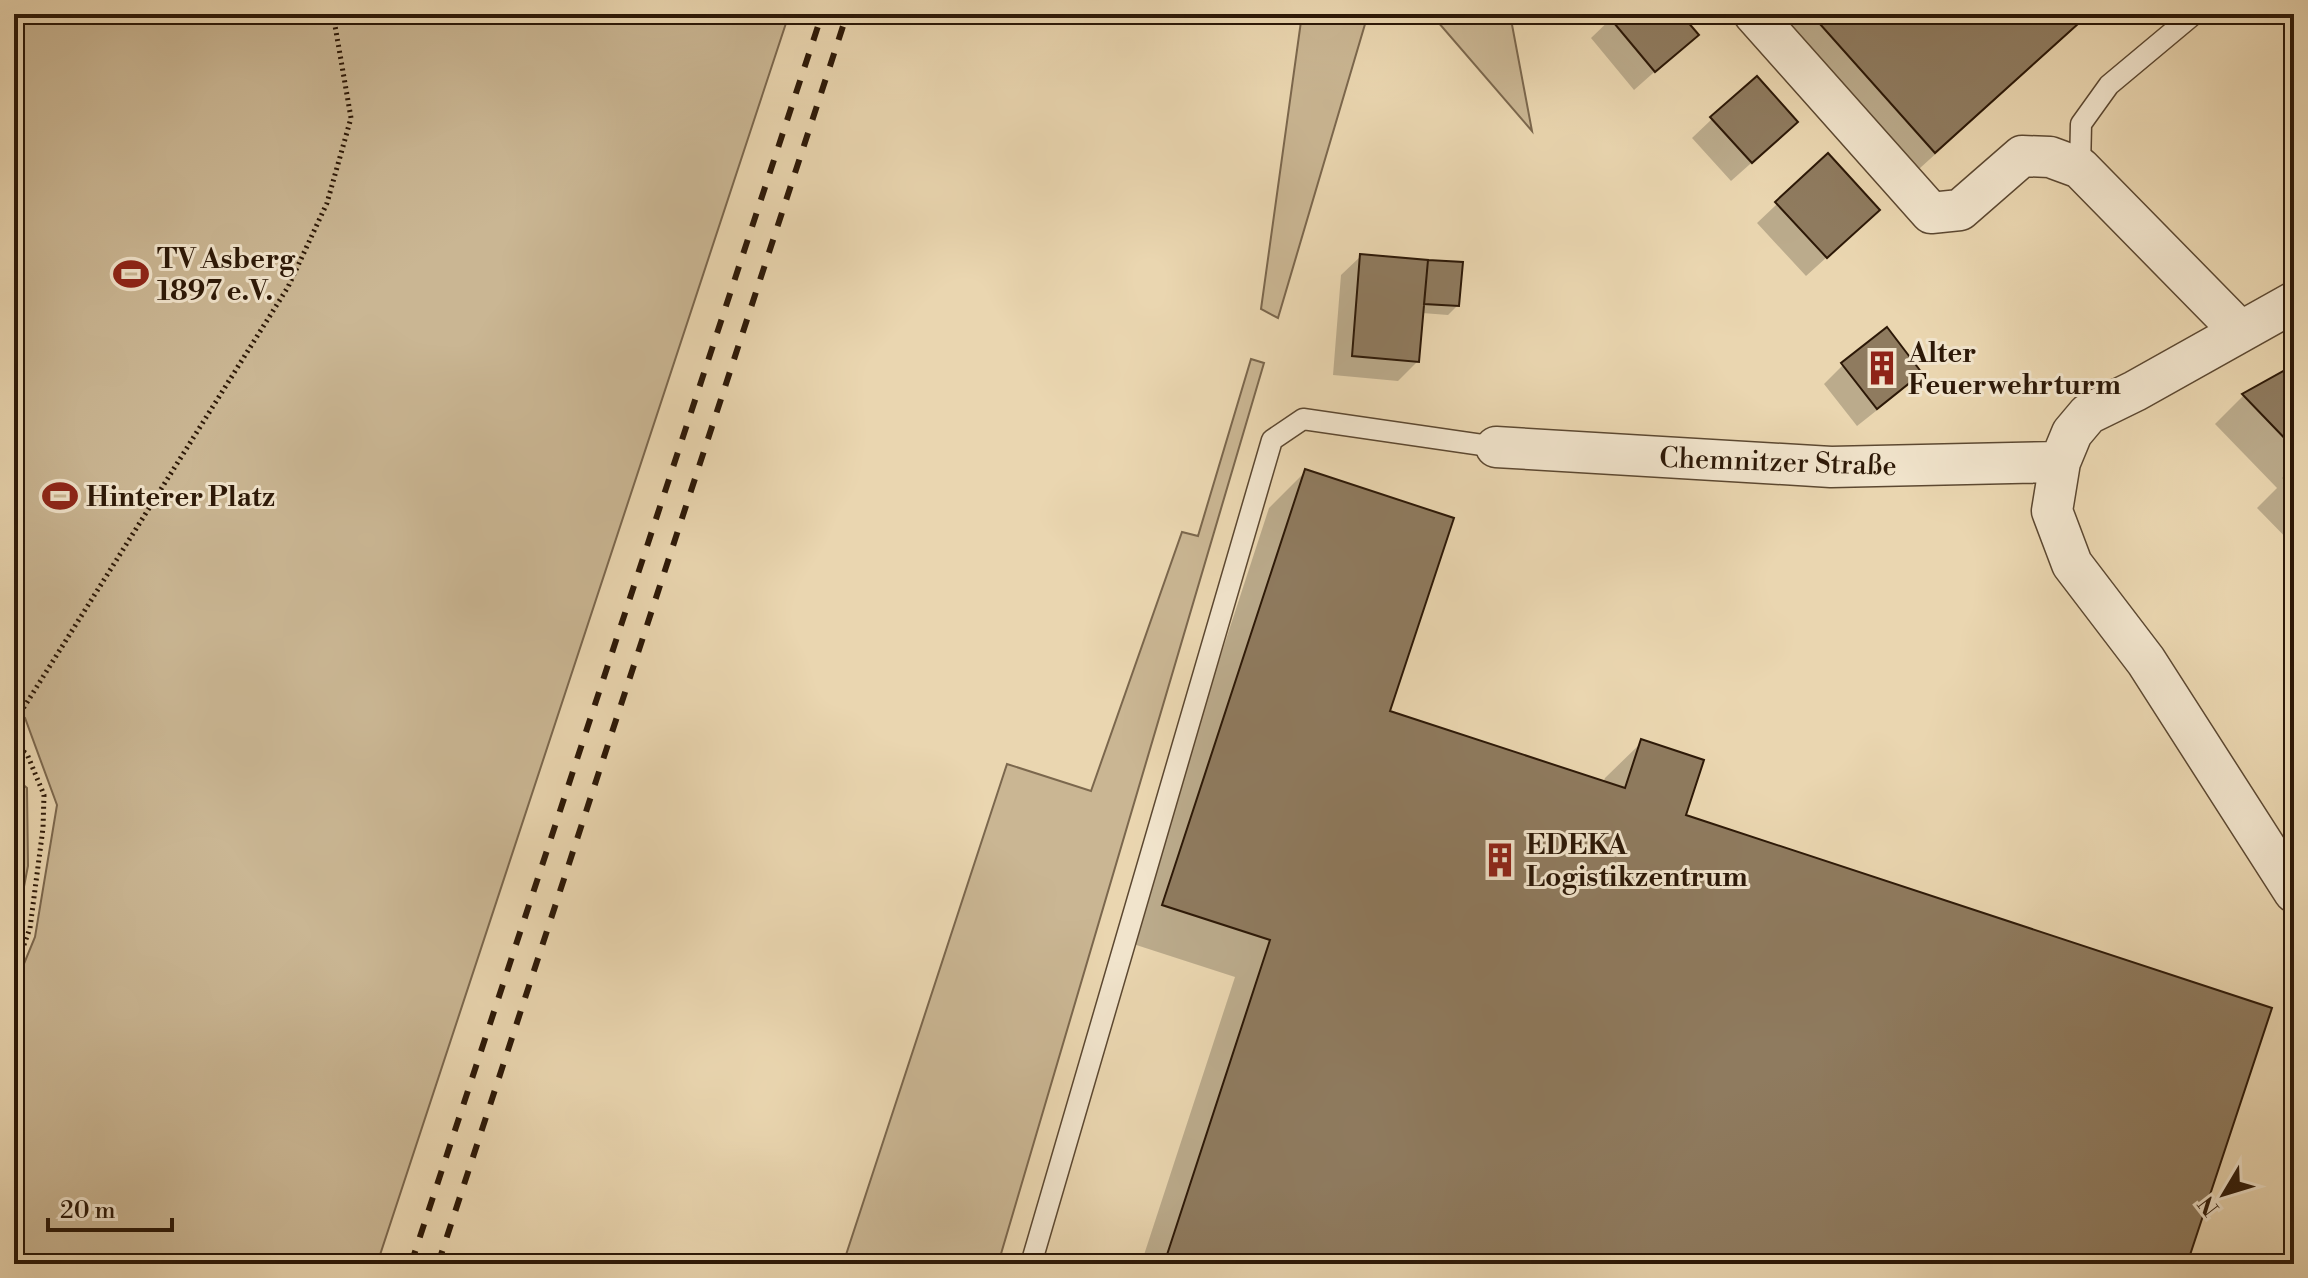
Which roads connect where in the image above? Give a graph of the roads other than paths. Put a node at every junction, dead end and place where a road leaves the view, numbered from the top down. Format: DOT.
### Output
graph roads {
  1 [pos="1754,14"];
  2 [pos="2194,14"];
  3 [pos="2080,168"];
  4 [pos="2294,302"];
  5 [pos="2240,331"];
  6 [pos="1496,447"];
  7 [pos="2060,462"];
  8 [pos="2294,892"];
  9 [pos="1031,1264"];
  1 -- 3 [label="street"];
  2 -- 3 [label="lane"];
  3 -- 5 [label="street"];
  4 -- 5 [label="street"];
  5 -- 7 [label="street"];
  6 -- 7 [label="street, Chemnitzer Straße"];
  6 -- 9 [label="lane"];
  7 -- 8 [label="street"];
}
